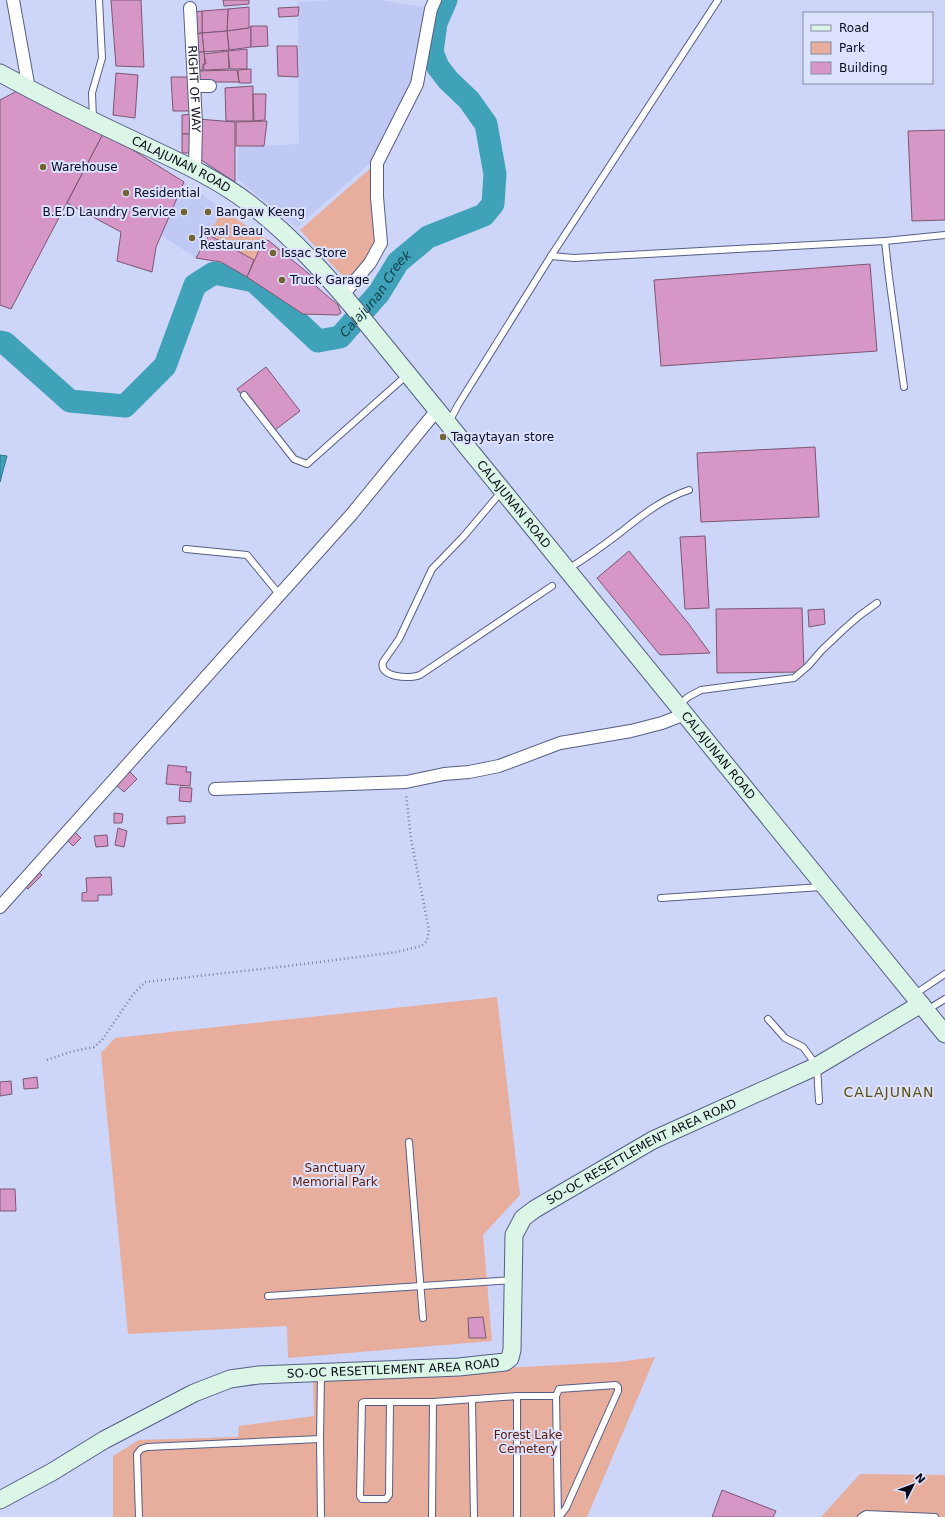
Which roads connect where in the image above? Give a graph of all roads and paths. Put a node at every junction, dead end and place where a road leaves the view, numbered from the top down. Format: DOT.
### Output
graph roads {
  1 [pos="13,0"];
  2 [pos="99,0"];
  3 [pos="435,0"];
  4 [pos="718,0"];
  5 [pos="190,8"];
  6 [pos="0,74"];
  7 [pos="194,86"];
  8 [pos="210,86"];
  9 [pos="29,89"];
  10 [pos="93,121"];
  11 [pos="195,170"];
  12 [pos="945,235"];
  13 [pos="885,241"];
  14 [pos="551,256"];
  15 [pos="343,295"];
  16 [pos="408,374"];
  17 [pos="904,387"];
  18 [pos="244,395"];
  19 [pos="437,410"];
  20 [pos="448,424"];
  21 [pos="503,490"];
  22 [pos="690,490"];
  23 [pos="186,549"];
  24 [pos="568,569"];
  25 [pos="552,586"];
  26 [pos="279,594"];
  27 [pos="877,603"];
  28 [pos="682,710"];
  29 [pos="406,782"];
  30 [pos="215,789"];
  31 [pos="825,886"];
  32 [pos="661,898"];
  33 [pos="0,907"];
  34 [pos="945,974"];
  35 [pos="945,999"];
  36 [pos="920,1003"];
  37 [pos="768,1019"];
  38 [pos="945,1034"];
  39 [pos="47,1060"];
  40 [pos="817,1066"];
  41 [pos="819,1101"];
  42 [pos="410,1142"];
  43 [pos="514,1280"];
  44 [pos="420,1286"];
  45 [pos="268,1296"];
  46 [pos="423,1318"];
  47 [pos="321,1372"];
  48 [pos="517,1396"];
  49 [pos="556,1396"];
  50 [pos="472,1399"];
  51 [pos="390,1402"];
  52 [pos="433,1402"];
  53 [pos="320,1439"];
  54 [pos="0,1500"];
  55 [pos="139,1517"];
  56 [pos="321,1517"];
  57 [pos="432,1517"];
  58 [pos="474,1517"];
  59 [pos="517,1517"];
  60 [pos="558,1517"];
  61 [pos="861,1517"];
  62 [pos="935,1517"];
  1 -- 9 [label="street"];
  2 -- 10 [label="lane"];
  3 -- 15 [label="street"];
  4 -- 14 [label="lane"];
  5 -- 7 [label="street, RIGHT OF WAY"];
  6 -- 9 [label="main road, CALAJUNAN ROAD"];
  7 -- 8 [label="street"];
  7 -- 11 [label="street, RIGHT OF WAY"];
  9 -- 10 [label="main road, CALAJUNAN ROAD"];
  10 -- 11 [label="main road, CALAJUNAN ROAD"];
  11 -- 15 [label="main road, CALAJUNAN ROAD"];
  12 -- 13 [label="lane"];
  13 -- 14 [label="lane"];
  13 -- 17 [label="lane"];
  14 -- 20 [label="lane"];
  15 -- 16 [label="main road, CALAJUNAN ROAD"];
  16 -- 18 [label="lane"];
  16 -- 19 [label="main road, CALAJUNAN ROAD"];
  19 -- 20 [label="main road, CALAJUNAN ROAD"];
  19 -- 26 [label="street"];
  20 -- 21 [label="main road, CALAJUNAN ROAD"];
  21 -- 24 [label="main road, CALAJUNAN ROAD"];
  21 -- 25 [label="lane"];
  22 -- 24 [label="lane"];
  23 -- 26 [label="lane"];
  24 -- 28 [label="main road, CALAJUNAN ROAD"];
  26 -- 33 [label="street"];
  27 -- 28 [label="lane"];
  28 -- 29 [label="street"];
  28 -- 31 [label="main road, CALAJUNAN ROAD"];
  29 -- 30 [label="street"];
  29 -- 39 [label="path"];
  31 -- 32 [label="lane"];
  31 -- 36 [label="main road, CALAJUNAN ROAD"];
  34 -- 36 [label="lane"];
  35 -- 36 [label="lane"];
  36 -- 38 [label="main road, CALAJUNAN ROAD"];
  36 -- 40 [label="main road, SO-OC RESETTLEMENT AREA ROAD"];
  37 -- 40 [label="lane"];
  40 -- 41 [label="lane"];
  40 -- 43 [label="main road, SO-OC RESETTLEMENT AREA ROAD"];
  42 -- 44 [label="lane"];
  43 -- 44 [label="lane"];
  43 -- 47 [label="main road, SO-OC RESETTLEMENT AREA ROAD"];
  44 -- 45 [label="lane"];
  44 -- 46 [label="lane"];
  47 -- 53 [label="lane"];
  47 -- 54 [label="main road, SO-OC RESETTLEMENT AREA ROAD"];
  48 -- 49 [label="lane"];
  48 -- 50 [label="lane"];
  48 -- 59 [label="lane"];
  49 -- 60 [label="lane"];
  49 -- 60 [label="lane"];
  50 -- 52 [label="lane"];
  50 -- 58 [label="lane"];
  51 -- 51 [label="lane"];
  51 -- 52 [label="lane"];
  52 -- 57 [label="lane"];
  53 -- 55 [label="lane"];
  53 -- 56 [label="lane"];
  61 -- 62 [label="lane"];
}
